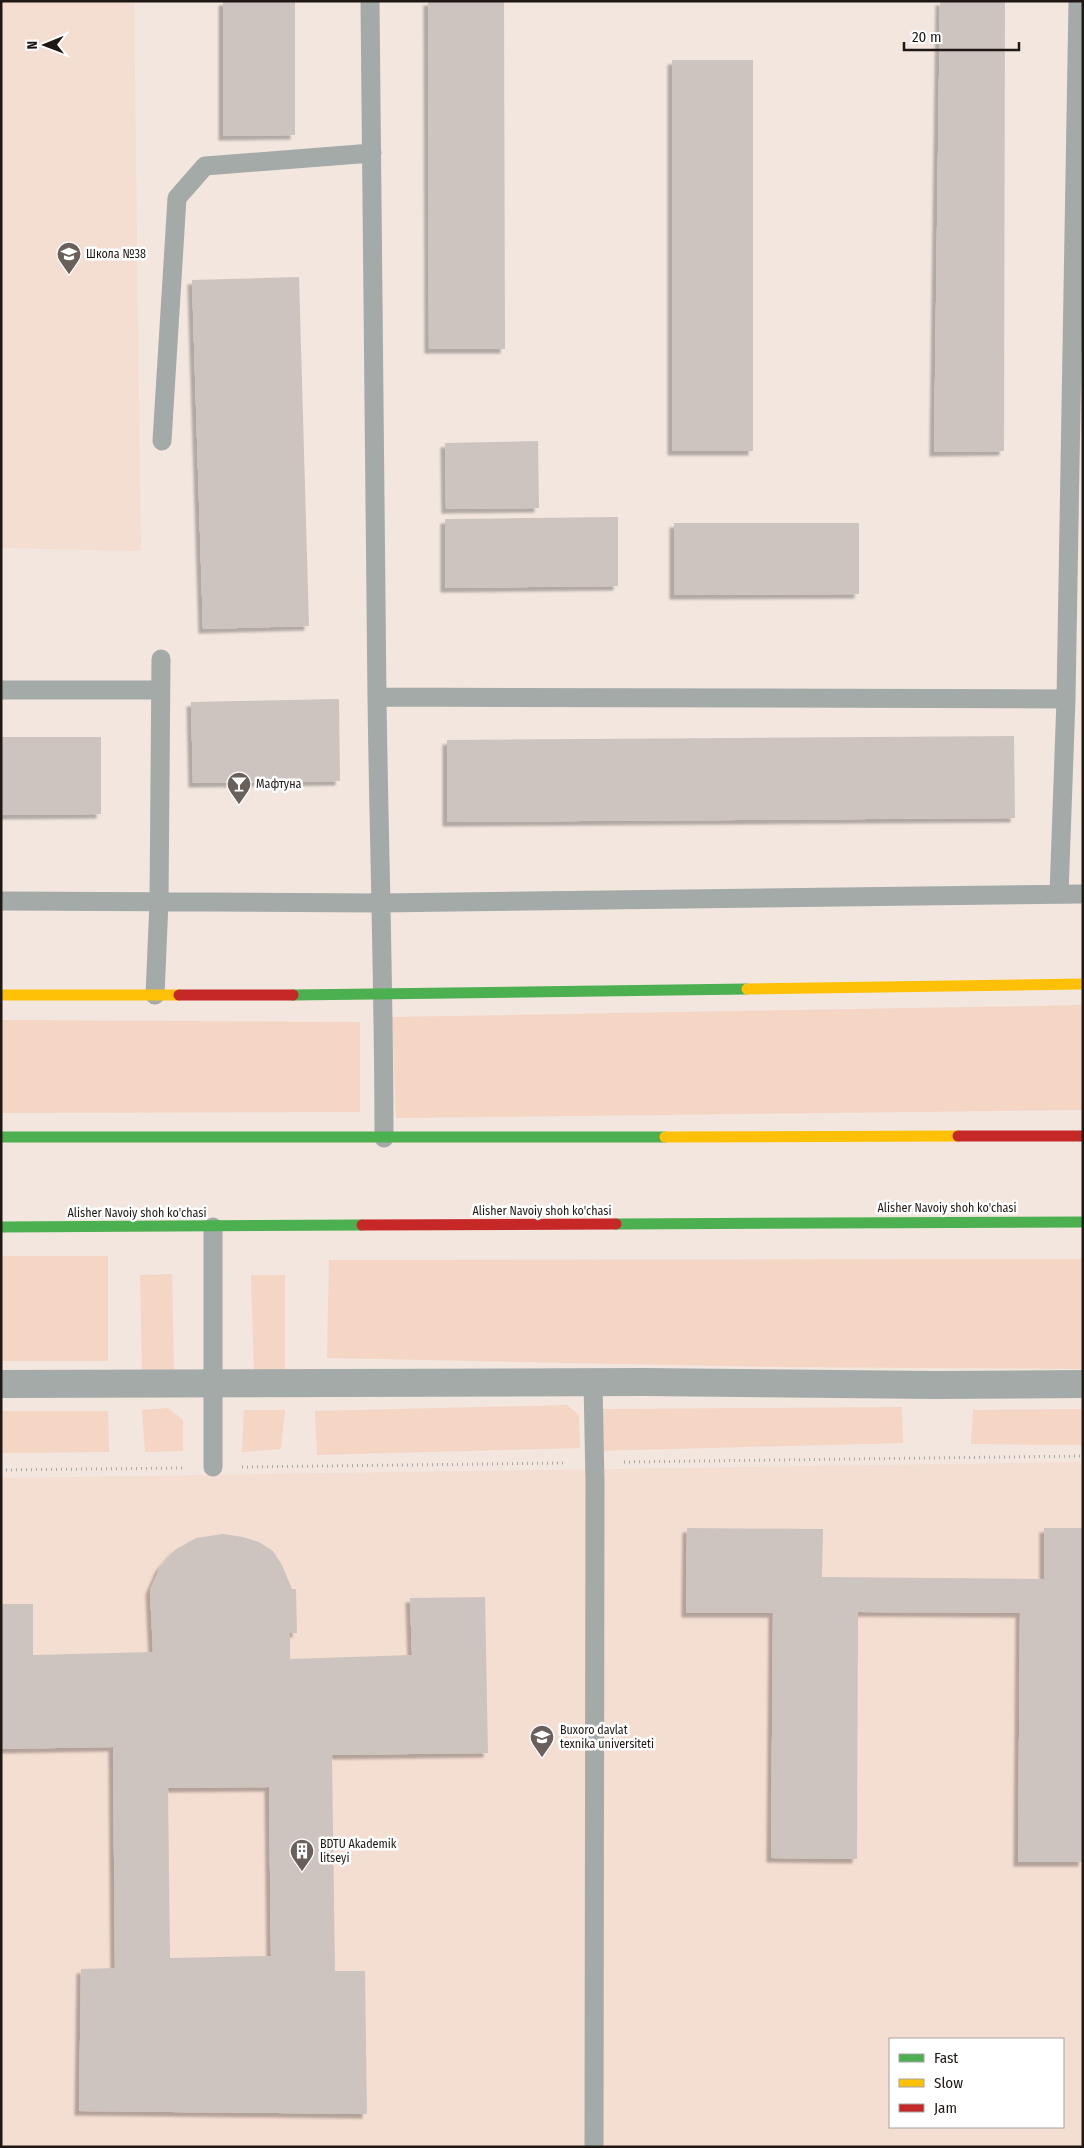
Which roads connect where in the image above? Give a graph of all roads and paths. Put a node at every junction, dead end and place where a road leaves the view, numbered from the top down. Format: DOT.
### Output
graph roads {
  1 [pos="370,1"];
  2 [pos="1078,1"];
  3 [pos="372,153"];
  4 [pos="162,441"];
  5 [pos="161,659"];
  6 [pos="1,690"];
  7 [pos="160,690"];
  8 [pos="377,697"];
  9 [pos="1066,699"];
  10 [pos="1059,894"];
  11 [pos="1083,894"];
  12 [pos="1,901"];
  13 [pos="159,902"];
  14 [pos="380,903"];
  15 [pos="1083,984"];
  16 [pos="156,995"];
  17 [pos="384,995"];
  18 [pos="1,996"];
  19 [pos="1083,1136"];
  20 [pos="1,1137"];
  21 [pos="384,1138"];
  22 [pos="1083,1222"];
  23 [pos="1,1227"];
  24 [pos="213,1227"];
  25 [pos="593,1382"];
  26 [pos="1,1384"];
  27 [pos="212,1384"];
  28 [pos="1083,1384"];
  29 [pos="1083,1456"];
  30 [pos="595,1463"];
  31 [pos="213,1467"];
  32 [pos="1,1470"];
  33 [pos="594,2147"];
  1 -- 3 [label="lane"];
  2 -- 9 [label="lane"];
  3 -- 4 [label="lane"];
  3 -- 8 [label="lane"];
  5 -- 7 [label="lane"];
  6 -- 7 [label="lane"];
  7 -- 13 [label="lane"];
  8 -- 9 [label="lane"];
  8 -- 14 [label="lane"];
  9 -- 10 [label="lane"];
  10 -- 11 [label="lane"];
  10 -- 14 [label="lane"];
  12 -- 13 [label="lane"];
  13 -- 14 [label="lane"];
  13 -- 16 [label="lane"];
  14 -- 17 [label="lane"];
  15 -- 17 [label="main road"];
  16 -- 17 [label="main road"];
  16 -- 18 [label="main road"];
  17 -- 21 [label="lane"];
  19 -- 21 [label="main road"];
  20 -- 21 [label="main road"];
  22 -- 24 [label="main road, Alisher Navoiy shoh ko'chasi"];
  23 -- 24 [label="main road, Alisher Navoiy shoh ko'chasi"];
  24 -- 27 [label="lane"];
  25 -- 27 [label="street"];
  25 -- 28 [label="street"];
  25 -- 30 [label="lane"];
  26 -- 27 [label="street"];
  27 -- 31 [label="lane"];
  29 -- 30 [label="path"];
  30 -- 31 [label="path"];
  30 -- 33 [label="lane"];
  31 -- 32 [label="path"];
}
